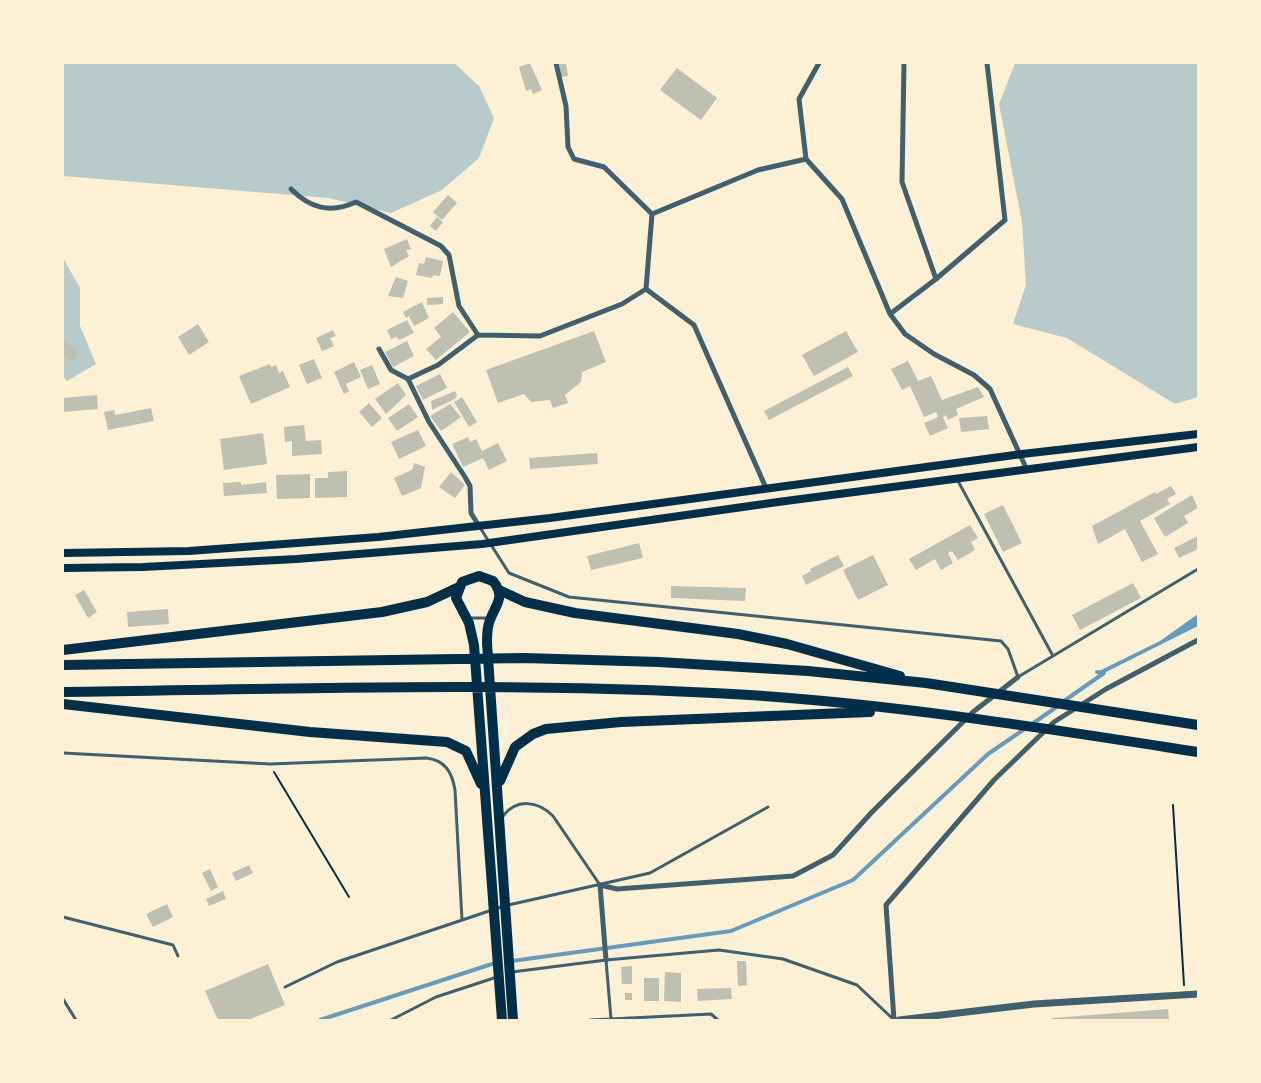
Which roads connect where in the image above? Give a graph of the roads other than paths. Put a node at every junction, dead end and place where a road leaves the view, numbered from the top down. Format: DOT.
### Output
graph roads {
  1 [pos="556,63"];
  2 [pos="819,63"];
  3 [pos="904,63"];
  4 [pos="987,63"];
  5 [pos="806,159"];
  6 [pos="291,189"];
  7 [pos="652,214"];
  8 [pos="936,279"];
  9 [pos="646,289"];
  10 [pos="890,314"];
  11 [pos="478,335"];
  12 [pos="379,349"];
  13 [pos="408,380"];
  14 [pos="1198,434"];
  15 [pos="1198,447"];
  16 [pos="1020,454"];
  17 [pos="1027,470"];
  18 [pos="957,478"];
  19 [pos="766,488"];
  20 [pos="479,526"];
  21 [pos="490,543"];
  22 [pos="63,553"];
  23 [pos="63,568"];
  24 [pos="1198,569"];
  25 [pos="459,587"];
  26 [pos="499,590"];
  27 [pos="463,614"];
  28 [pos="493,614"];
  29 [pos="1198,640"];
  30 [pos="63,650"];
  31 [pos="1053,656"];
  32 [pos="63,664"];
  33 [pos="1018,677"];
  34 [pos="926,683"];
  35 [pos="63,692"];
  36 [pos="63,704"];
  37 [pos="909,710"];
  38 [pos="1198,725"];
  39 [pos="1198,752"];
  40 [pos="63,753"];
  41 [pos="498,791"];
  42 [pos="487,804"];
  43 [pos="768,807"];
  44 [pos="500,819"];
  45 [pos="499,883"];
  46 [pos="600,885"];
  47 [pos="63,918"];
  48 [pos="462,920"];
  49 [pos="178,956"];
  50 [pos="606,960"];
  51 [pos="285,987"];
  52 [pos="505,988"];
  53 [pos="1198,994"];
  54 [pos="63,999"];
  55 [pos="611,1019"];
  56 [pos="76,1020"];
  57 [pos="391,1020"];
  58 [pos="502,1020"];
  59 [pos="513,1020"];
  60 [pos="590,1020"];
  61 [pos="718,1020"];
  62 [pos="896,1020"];
  1 -- 7 [label="street"];
  2 -- 5 [label="street"];
  3 -- 8 [label="street"];
  4 -- 8 [label="street"];
  5 -- 7 [label="street"];
  5 -- 10 [label="street"];
  6 -- 11 [label="street"];
  7 -- 9 [label="street"];
  8 -- 10 [label="street"];
  9 -- 11 [label="street"];
  9 -- 19 [label="street"];
  10 -- 16 [label="street"];
  11 -- 13 [label="street"];
  12 -- 13 [label="street"];
  13 -- 20 [label="street"];
  14 -- 16 [label="main road"];
  15 -- 17 [label="main road"];
  16 -- 17 [label="street"];
  16 -- 19 [label="main road"];
  17 -- 18 [label="main road"];
  18 -- 21 [label="main road"];
  18 -- 31 [label="lane"];
  19 -- 20 [label="main road"];
  20 -- 21 [label="lane"];
  20 -- 22 [label="main road"];
  21 -- 23 [label="main road"];
  21 -- 33 [label="lane"];
  24 -- 31 [label="lane"];
  25 -- 26 [label="highway"];
  25 -- 27 [label="highway"];
  25 -- 30 [label="highway"];
  26 -- 28 [label="highway"];
  26 -- 34 [label="highway"];
  27 -- 28 [label="lane"];
  27 -- 42 [label="highway"];
  28 -- 41 [label="highway"];
  29 -- 62 [label="street"];
  31 -- 33 [label="lane"];
  32 -- 34 [label="highway"];
  33 -- 46 [label="street"];
  34 -- 38 [label="highway"];
  35 -- 37 [label="highway"];
  36 -- 42 [label="highway"];
  37 -- 39 [label="highway"];
  37 -- 41 [label="highway"];
  40 -- 48 [label="lane"];
  41 -- 44 [label="highway"];
  42 -- 45 [label="highway"];
  43 -- 46 [label="lane"];
  44 -- 45 [label="highway"];
  44 -- 46 [label="lane"];
  45 -- 52 [label="highway"];
  46 -- 48 [label="lane"];
  46 -- 50 [label="street"];
  47 -- 49 [label="lane"];
  48 -- 51 [label="lane"];
  50 -- 55 [label="lane"];
  50 -- 57 [label="lane"];
  50 -- 62 [label="lane"];
  52 -- 58 [label="highway"];
  52 -- 59 [label="highway"];
  53 -- 62 [label="street"];
  54 -- 56 [label="lane"];
  55 -- 60 [label="lane"];
  55 -- 61 [label="lane"];
}
